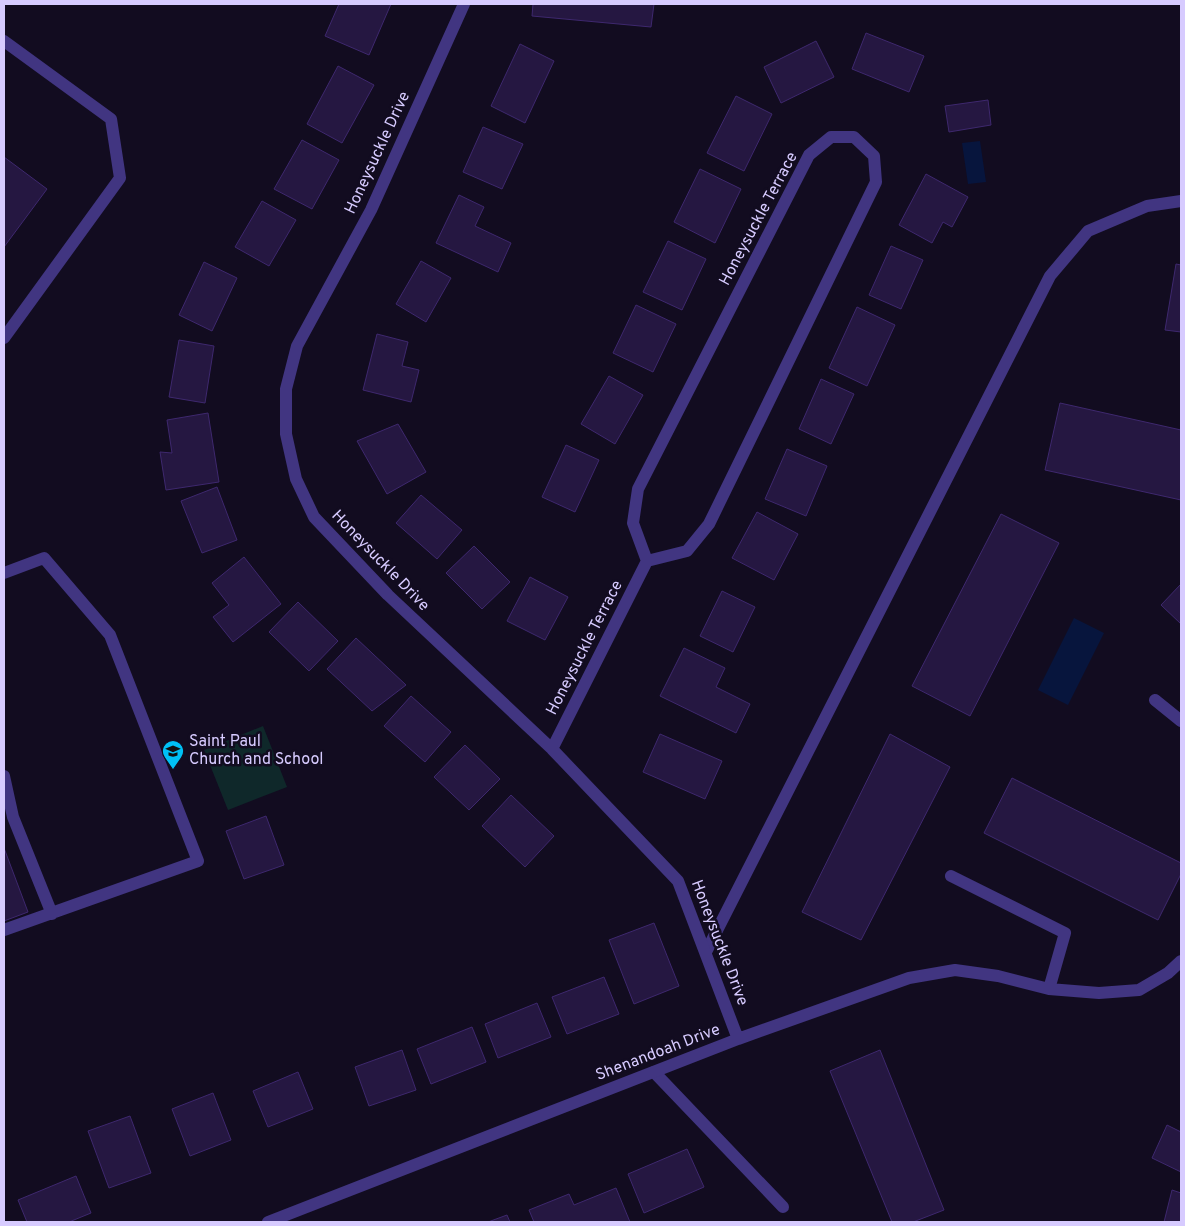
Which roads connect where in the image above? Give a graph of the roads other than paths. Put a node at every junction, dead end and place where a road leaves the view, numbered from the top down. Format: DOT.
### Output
graph roads {
  1 [pos="464,4"];
  2 [pos="4,41"];
  3 [pos="1181,201"];
  4 [pos="4,338"];
  5 [pos="647,561"];
  6 [pos="4,573"];
  7 [pos="1155,700"];
  8 [pos="1181,721"];
  9 [pos="552,749"];
  10 [pos="4,776"];
  11 [pos="951,876"];
  12 [pos="52,914"];
  13 [pos="4,930"];
  14 [pos="706,952"];
  15 [pos="1181,961"];
  16 [pos="1049,988"];
  17 [pos="738,1039"];
  18 [pos="654,1072"];
  19 [pos="783,1207"];
  20 [pos="268,1222"];
  1 -- 9 [label="street, Honeysuckle Drive"];
  2 -- 4 [label="street"];
  3 -- 14 [label="street"];
  5 -- 5 [label="street, Honeysuckle Terrace"];
  5 -- 9 [label="street, Honeysuckle Terrace"];
  6 -- 12 [label="street"];
  7 -- 8 [label="street"];
  9 -- 14 [label="street, Honeysuckle Drive"];
  10 -- 12 [label="street"];
  11 -- 16 [label="street"];
  12 -- 13 [label="street"];
  14 -- 17 [label="street, Honeysuckle Drive"];
  15 -- 16 [label="street, Shenandoah Drive"];
  16 -- 17 [label="street, Shenandoah Drive"];
  17 -- 18 [label="street, Shenandoah Drive"];
  18 -- 19 [label="street"];
  18 -- 20 [label="street, Shenandoah Drive"];
}
